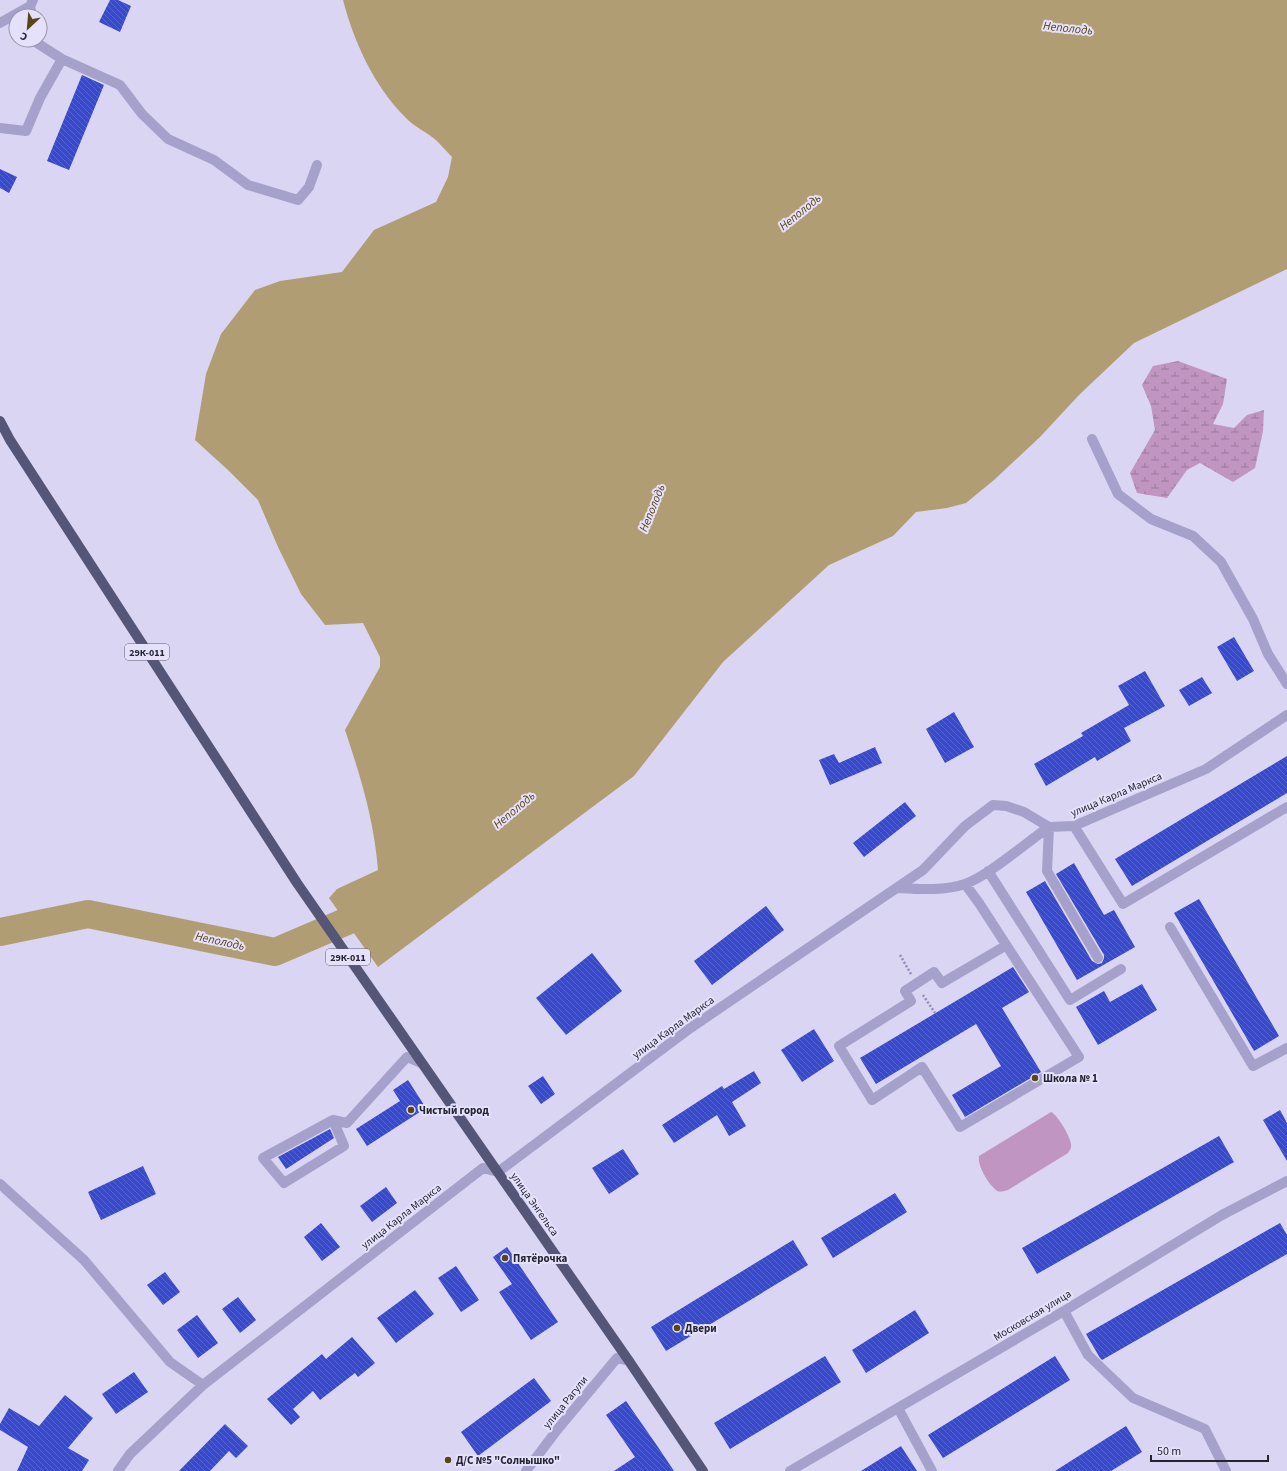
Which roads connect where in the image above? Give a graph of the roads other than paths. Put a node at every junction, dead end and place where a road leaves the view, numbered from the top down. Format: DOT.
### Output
graph roads {
  1 [pos="32,3"];
  2 [pos="1,21"];
  3 [pos="45,48"];
  4 [pos="62,59"];
  5 [pos="0,128"];
  6 [pos="317,165"];
  7 [pos="0,421"];
  8 [pos="1092,439"];
  9 [pos="1287,684"];
  10 [pos="1287,715"];
  11 [pos="1287,807"];
  12 [pos="1074,826"];
  13 [pos="1049,827"];
  14 [pos="988,871"];
  15 [pos="965,884"];
  16 [pos="897,888"];
  17 [pos="1170,927"];
  18 [pos="1005,946"];
  19 [pos="1098,958"];
  20 [pos="1121,969"];
  21 [pos="1287,1048"];
  22 [pos="422,1063"];
  23 [pos="334,1120"];
  24 [pos="498,1172"];
  25 [pos="1287,1181"];
  26 [pos="0,1184"];
  27 [pos="1064,1311"];
  28 [pos="629,1361"];
  29 [pos="203,1385"];
  30 [pos="898,1408"];
  31 [pos="118,1471"];
  32 [pos="526,1471"];
  33 [pos="703,1471"];
  34 [pos="790,1471"];
  35 [pos="932,1471"];
  36 [pos="1226,1471"];
  1 -- 2 [label="street"];
  3 -- 4 [label="street"];
  4 -- 5 [label="street"];
  4 -- 6 [label="street"];
  7 -- 22 [label="main road, улица Энгельса / 29К-011"];
  8 -- 9 [label="street"];
  10 -- 12 [label="street, улица Карла Маркса"];
  11 -- 12 [label="street"];
  12 -- 13 [label="street, улица Карла Маркса"];
  13 -- 14 [label="street"];
  13 -- 16 [label="street, улица Карла Маркса"];
  13 -- 19 [label="street"];
  14 -- 15 [label="street"];
  14 -- 20 [label="street"];
  15 -- 16 [label="street"];
  15 -- 18 [label="street"];
  16 -- 24 [label="street, улица Карла Маркса"];
  17 -- 21 [label="street"];
  18 -- 18 [label="street"];
  22 -- 23 [label="street"];
  22 -- 24 [label="main road, улица Энгельса / 29К-011"];
  23 -- 23 [label="street"];
  24 -- 28 [label="main road, улица Энгельса / 29К-011"];
  24 -- 29 [label="street, улица Карла Маркса"];
  25 -- 27 [label="street, Московская улица"];
  26 -- 29 [label="street"];
  27 -- 30 [label="street, Московская улица"];
  27 -- 36 [label="street"];
  28 -- 32 [label="street, улица Рагули"];
  28 -- 33 [label="main road, улица Энгельса / 29К-011"];
  29 -- 31 [label="street, улица Карла Маркса"];
  30 -- 34 [label="street, Московская улица"];
  30 -- 35 [label="street"];
}
